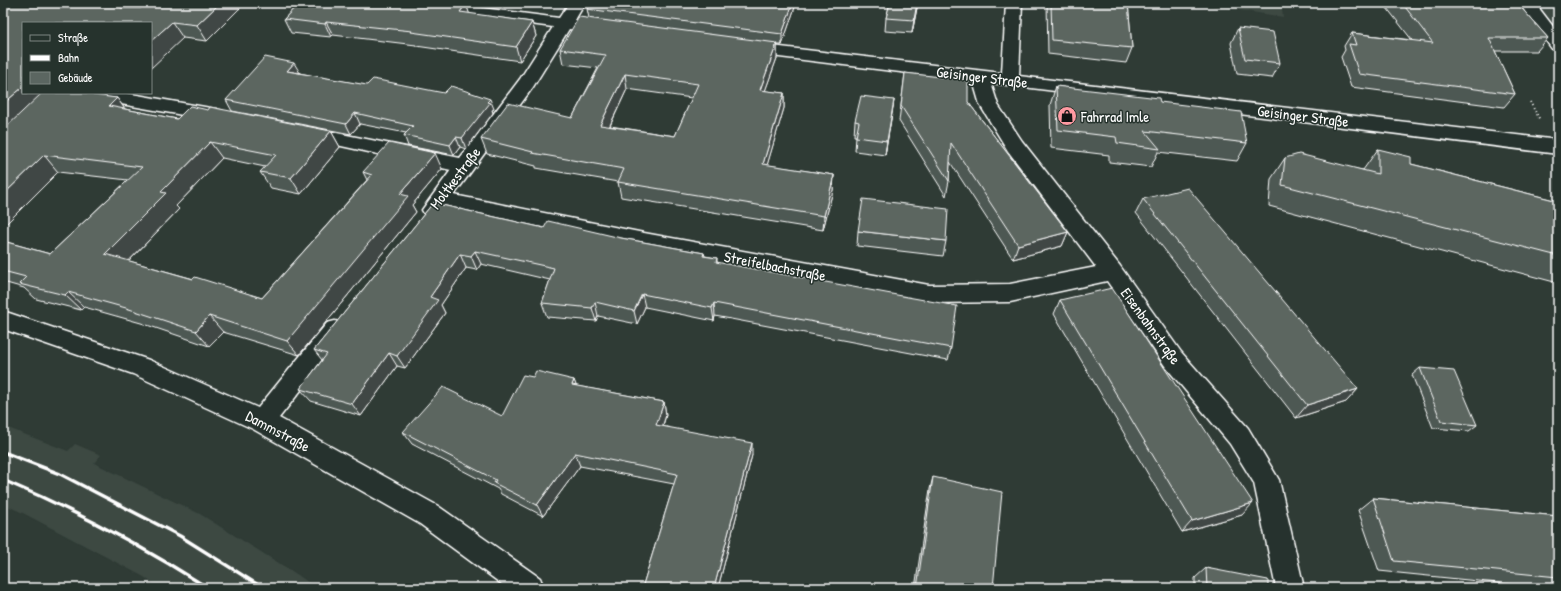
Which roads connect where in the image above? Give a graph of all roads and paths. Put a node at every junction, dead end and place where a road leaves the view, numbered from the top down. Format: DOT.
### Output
graph roads {
  1 [pos="406,3"];
  2 [pos="577,3"];
  3 [pos="1014,3"];
  4 [pos="1527,3"];
  5 [pos="565,24"];
  6 [pos="619,31"];
  7 [pos="1558,45"];
  8 [pos="729,46"];
  9 [pos="981,77"];
  10 [pos="1010,80"];
  11 [pos="98,94"];
  12 [pos="1530,102"];
  13 [pos="234,119"];
  14 [pos="1543,126"];
  15 [pos="288,129"];
  16 [pos="1558,147"];
  17 [pos="464,166"];
  18 [pos="440,199"];
  19 [pos="421,224"];
  20 [pos="1112,272"];
  21 [pos="346,316"];
  22 [pos="3,320"];
  23 [pos="262,421"];
  24 [pos="530,588"];
  25 [pos="1290,588"];
  1 -- 5 [label="street"];
  2 -- 5 [label="street, Moltkestraße"];
  3 -- 10 [label="street"];
  4 -- 7 [label="street"];
  5 -- 6 [label="street"];
  5 -- 17 [label="street, Moltkestraße"];
  8 -- 9 [label="street, Geisinger Straße"];
  9 -- 10 [label="street, Geisinger Straße"];
  9 -- 20 [label="street, Eisenbahnstraße"];
  10 -- 16 [label="street, Geisinger Straße"];
  11 -- 13 [label="street"];
  12 -- 14 [label="path"];
  15 -- 17 [label="street"];
  17 -- 18 [label="street, Moltkestraße"];
  18 -- 19 [label="street, Moltkestraße"];
  18 -- 20 [label="street, Streifelbachstraße"];
  20 -- 25 [label="street, Eisenbahnstraße"];
  21 -- 23 [label="street"];
  22 -- 23 [label="street, Dammstraße"];
  23 -- 24 [label="street, Dammstraße"];
}
